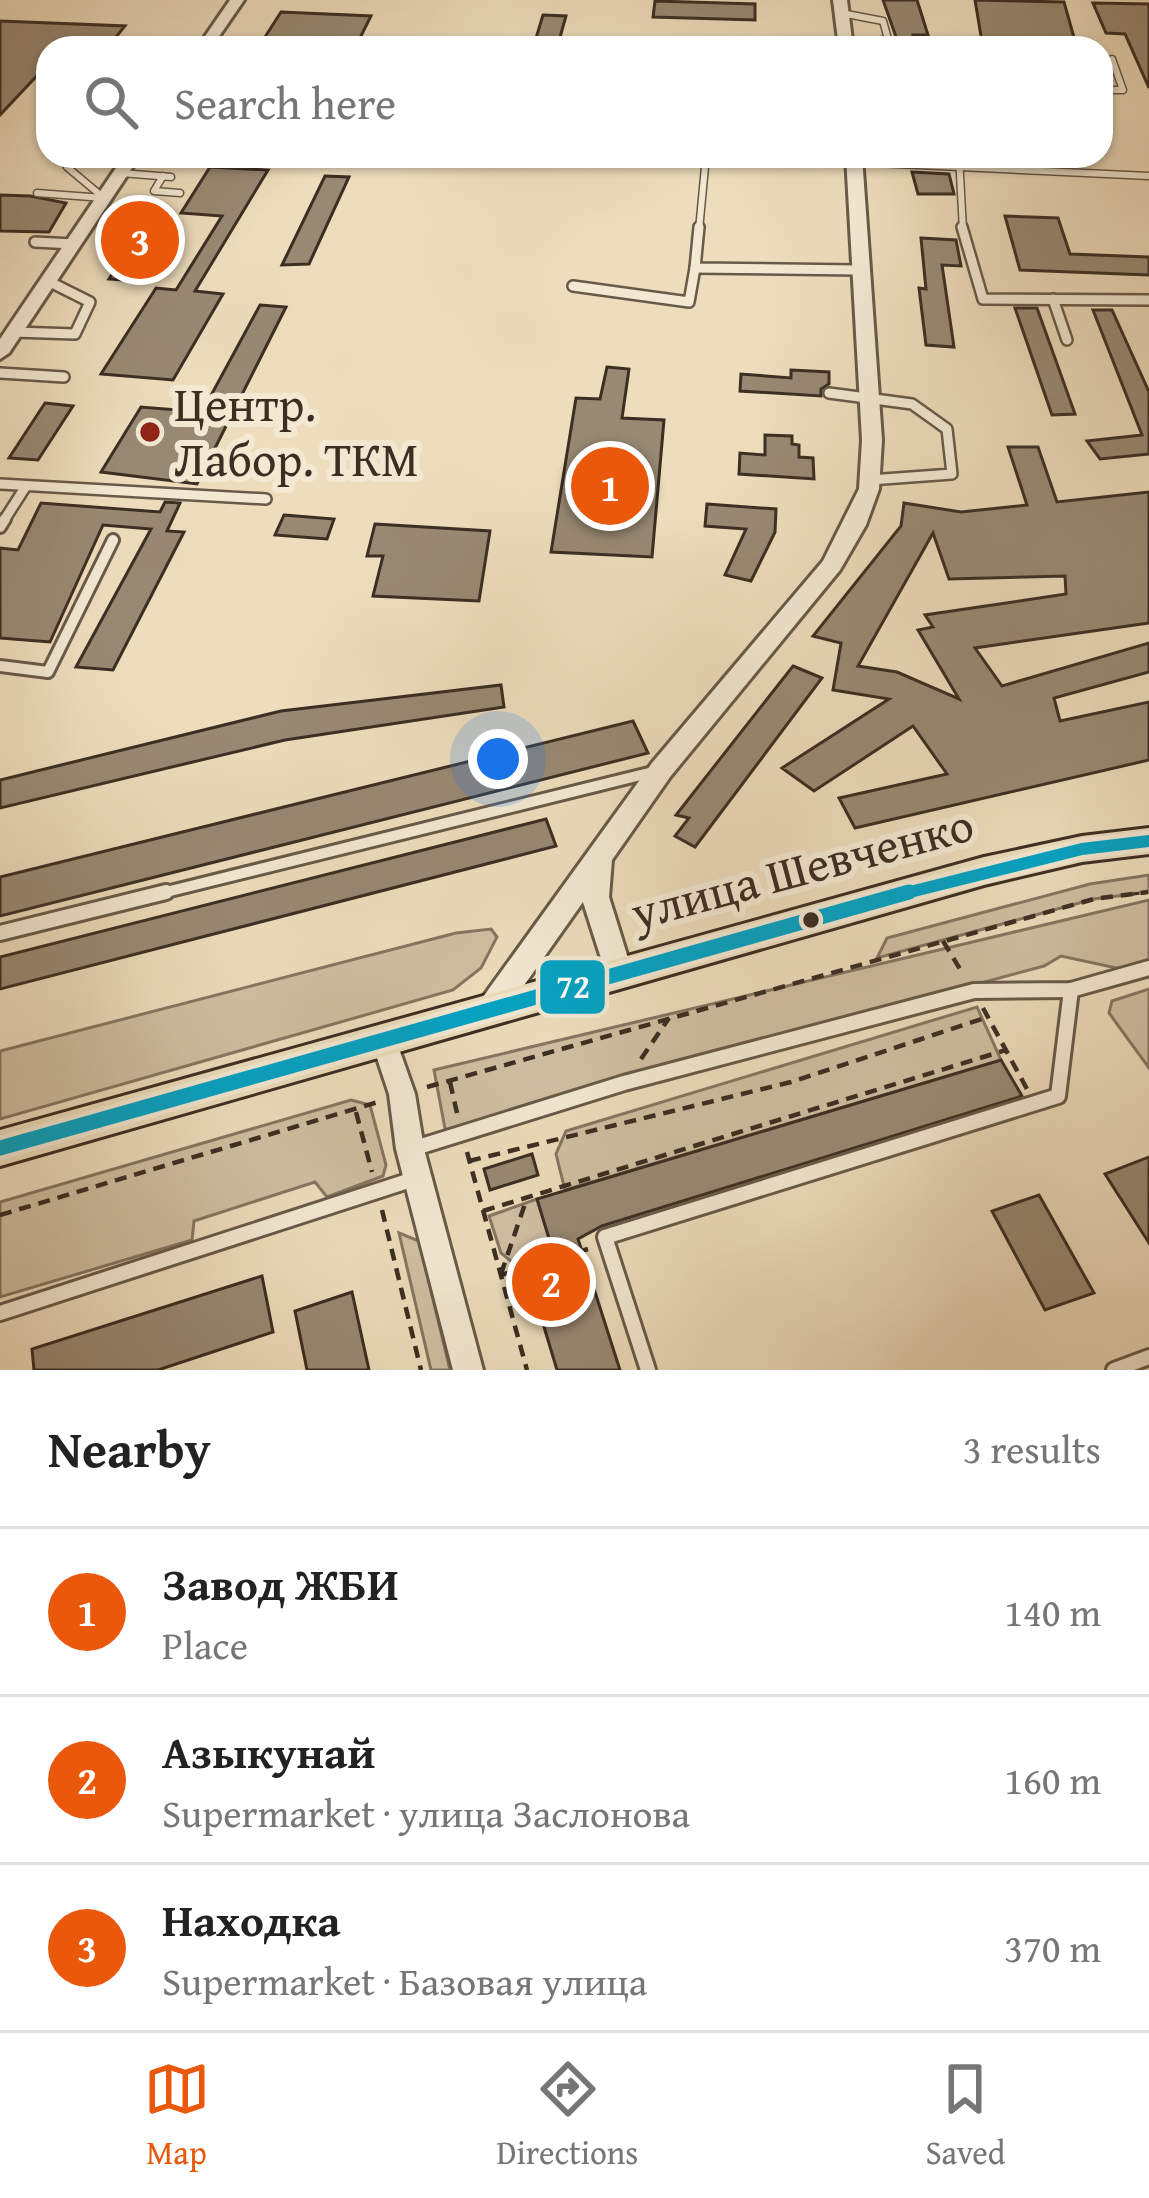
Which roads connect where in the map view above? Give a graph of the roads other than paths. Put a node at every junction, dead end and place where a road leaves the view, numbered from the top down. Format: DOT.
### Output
graph roads {
  1 [pos="237,0"];
  2 [pos="840,6"];
  3 [pos="212,36"];
  4 [pos="844,36"];
  5 [pos="888,36"];
  6 [pos="1113,62"];
  7 [pos="1113,90"];
  8 [pos="68,168"];
  9 [pos="124,168"];
  10 [pos="705,168"];
  11 [pos="854,168"];
  12 [pos="959,168"];
  13 [pos="1048,168"];
  14 [pos="121,173"];
  15 [pos="1149,176"];
  16 [pos="37,193"];
  17 [pos="180,193"];
  18 [pos="104,198"];
  19 [pos="35,242"];
  20 [pos="73,244"];
  21 [pos="695,268"];
  22 [pos="858,270"];
  23 [pos="48,281"];
  24 [pos="573,286"];
  25 [pos="1053,299"];
  26 [pos="1149,300"];
  27 [pos="11,325"];
  28 [pos="1066,340"];
  29 [pos="0,353"];
  30 [pos="0,373"];
  31 [pos="64,377"];
  32 [pos="829,393"];
  33 [pos="869,396"];
  34 [pos="869,480"];
  35 [pos="0,484"];
  36 [pos="26,486"];
  37 [pos="266,499"];
  38 [pos="0,527"];
  39 [pos="113,540"];
  40 [pos="0,666"];
  41 [pos="661,770"];
  42 [pos="1149,841"];
  43 [pos="600,853"];
  44 [pos="0,933"];
  45 [pos="1149,968"];
  46 [pos="618,971"];
  47 [pos="1071,990"];
  48 [pos="493,1006"];
  49 [pos="383,1037"];
  50 [pos="0,1148"];
  51 [pos="414,1164"];
  52 [pos="0,1313"];
  53 [pos="1149,1357"];
  54 [pos="468,1370"];
  55 [pos="648,1370"];
  56 [pos="1114,1370"];
  1 -- 3 [label="street"];
  2 -- 4 [label="street"];
  2 -- 5 [label="lane"];
  6 -- 7 [label="lane"];
  8 -- 18 [label="lane"];
  9 -- 14 [label="street"];
  10 -- 21 [label="lane"];
  11 -- 22 [label="street"];
  12 -- 25 [label="lane"];
  13 -- 15 [label="lane"];
  14 -- 17 [label="lane"];
  14 -- 18 [label="street"];
  16 -- 18 [label="lane"];
  18 -- 20 [label="street"];
  19 -- 20 [label="lane"];
  20 -- 23 [label="street"];
  21 -- 22 [label="lane"];
  21 -- 24 [label="lane"];
  22 -- 33 [label="street"];
  23 -- 27 [label="street"];
  23 -- 27 [label="lane"];
  25 -- 26 [label="lane"];
  25 -- 28 [label="lane"];
  27 -- 29 [label="street"];
  30 -- 31 [label="lane"];
  32 -- 33 [label="lane"];
  33 -- 34 [label="street"];
  33 -- 34 [label="lane"];
  34 -- 41 [label="street"];
  35 -- 36 [label="lane"];
  36 -- 37 [label="lane"];
  36 -- 38 [label="lane"];
  39 -- 40 [label="lane"];
  41 -- 43 [label="street"];
  41 -- 44 [label="lane"];
  42 -- 46 [label="main road, улица Шевченко"];
  43 -- 46 [label="street"];
  43 -- 48 [label="street"];
  45 -- 47 [label="lane"];
  46 -- 48 [label="main road, улица Шевченко"];
  47 -- 51 [label="lane"];
  47 -- 55 [label="lane"];
  48 -- 49 [label="main road, улица Шевченко"];
  49 -- 50 [label="main road, улица Шевченко"];
  49 -- 51 [label="street"];
  51 -- 52 [label="lane"];
  51 -- 54 [label="street"];
  53 -- 56 [label="lane"];
}
